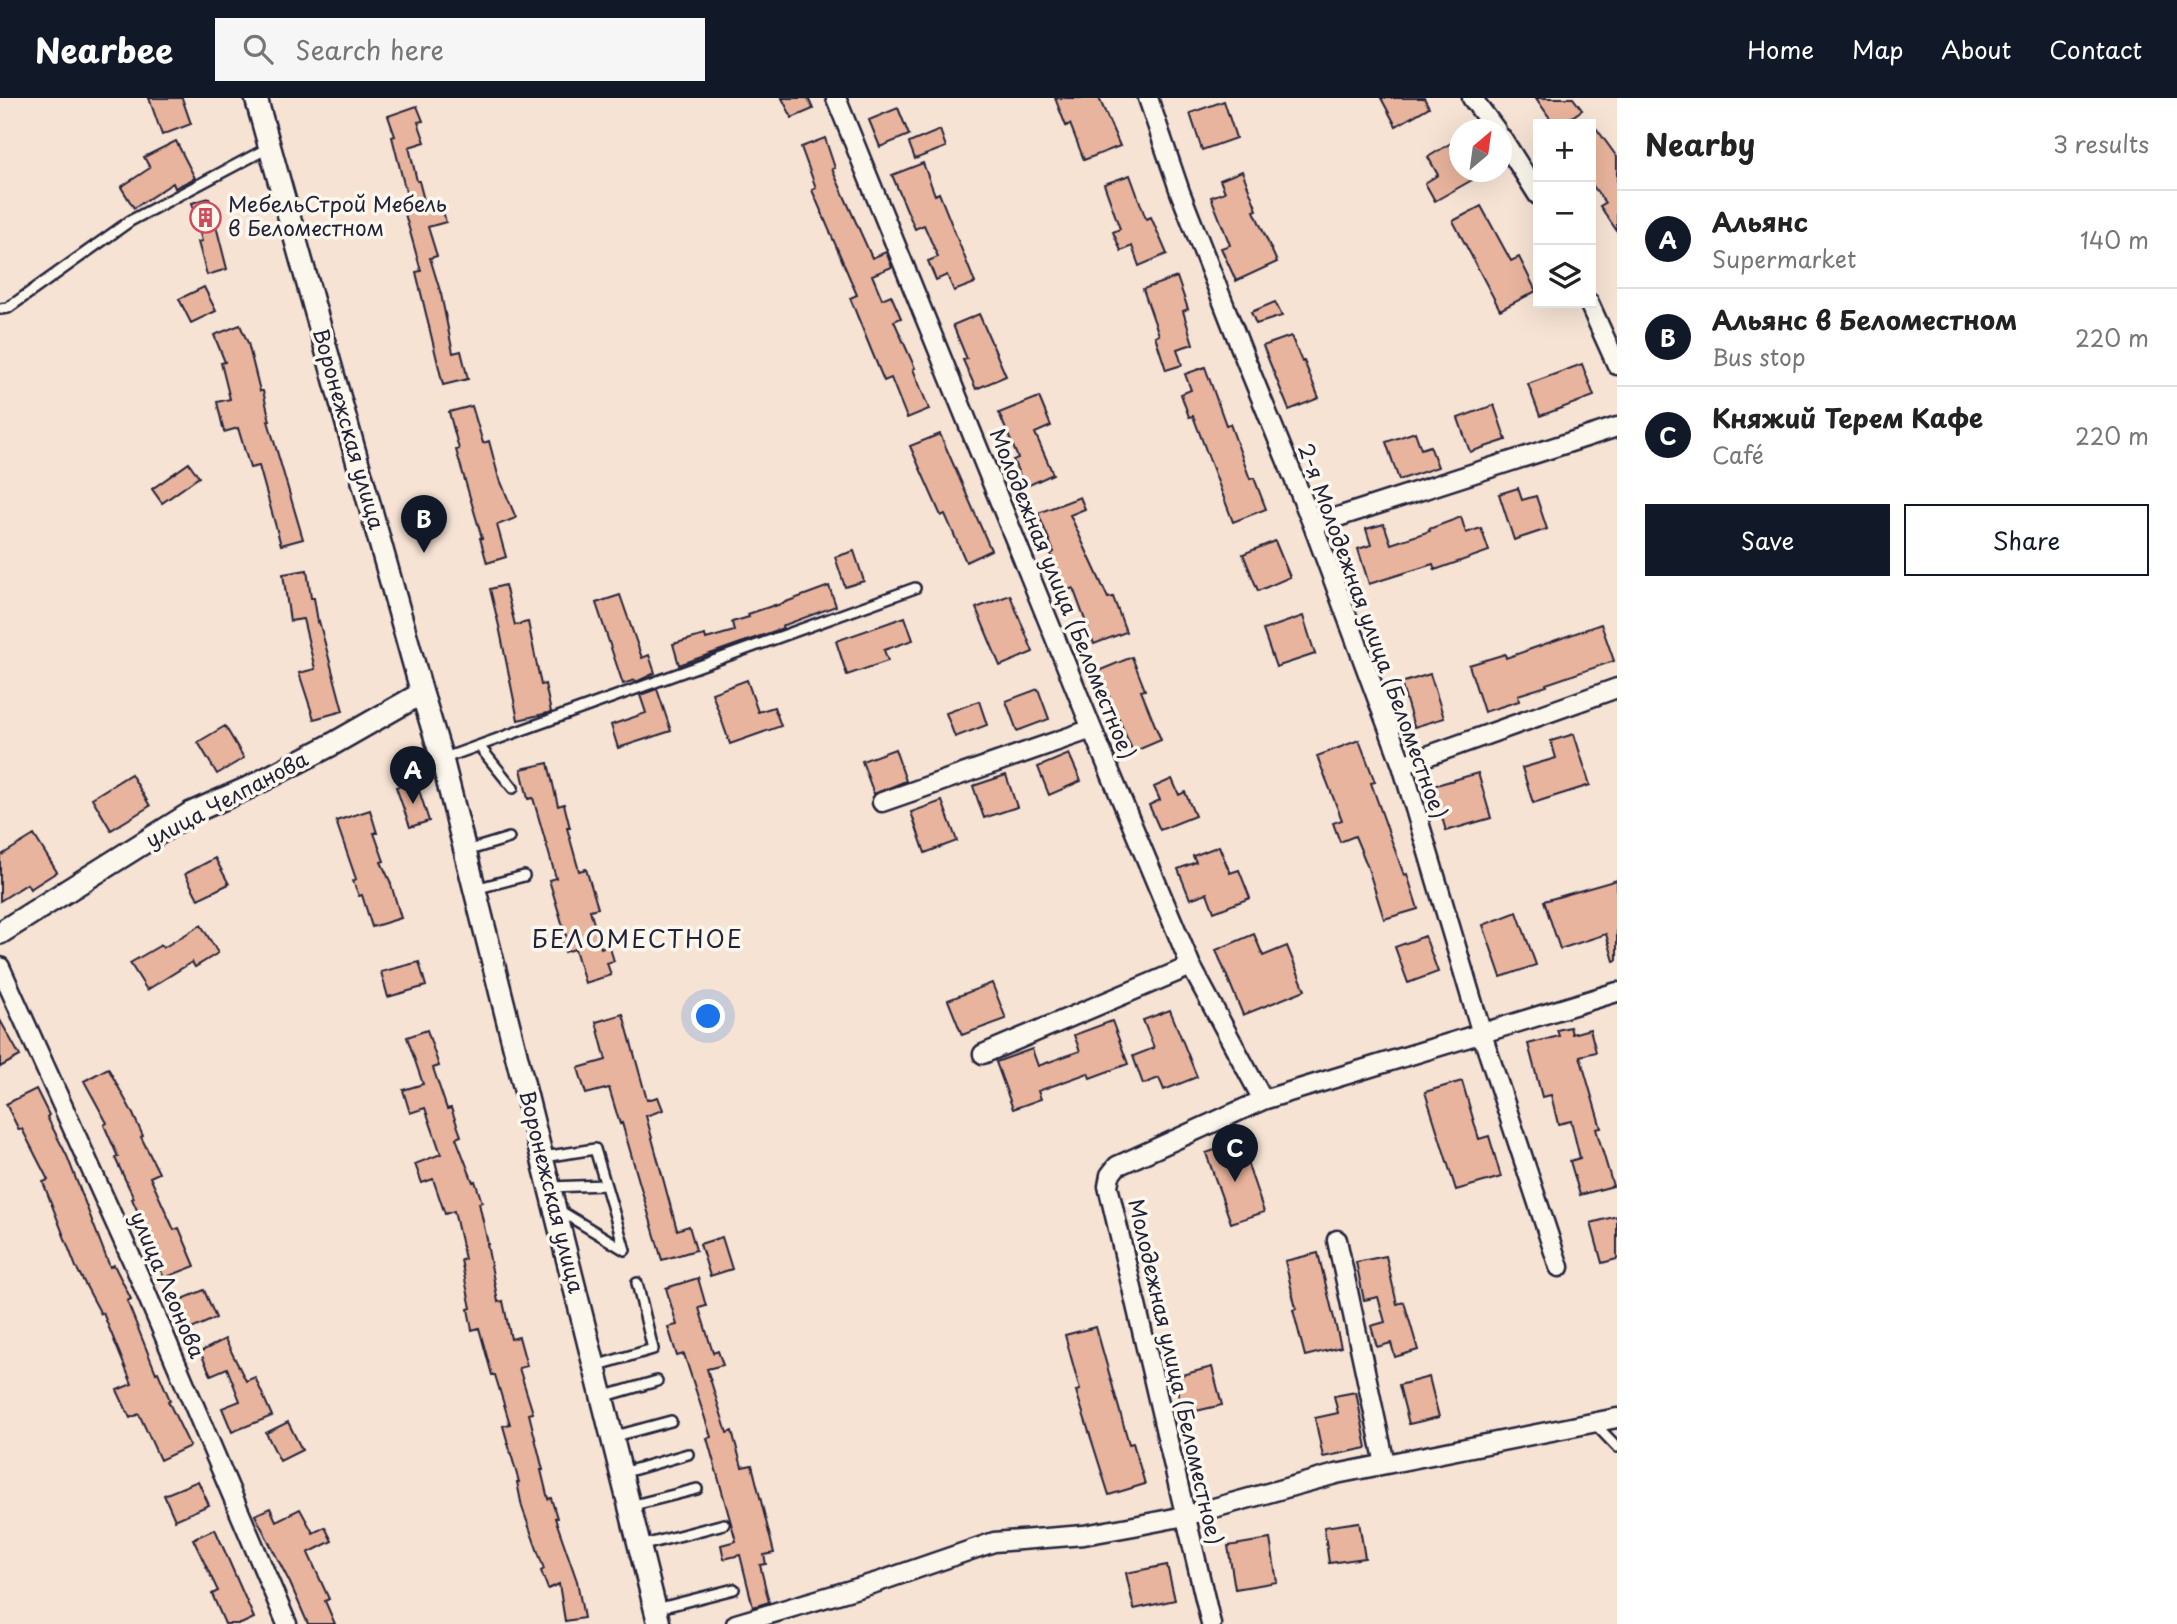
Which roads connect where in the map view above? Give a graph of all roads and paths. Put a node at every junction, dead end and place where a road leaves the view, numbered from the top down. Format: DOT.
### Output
graph roads {
  1 [pos="256,98"];
  2 [pos="836,98"];
  3 [pos="1148,98"];
  4 [pos="1472,98"];
  5 [pos="1488,119"];
  6 [pos="270,147"];
  7 [pos="1512,154"];
  8 [pos="1533,187"];
  9 [pos="1591,308"];
  10 [pos="0,309"];
  11 [pos="1617,365"];
  12 [pos="1617,427"];
  13 [pos="1313,525"];
  14 [pos="915,589"];
  15 [pos="1617,688"];
  16 [pos="422,693"];
  17 [pos="1092,729"];
  18 [pos="479,746"];
  19 [pos="442,759"];
  20 [pos="1402,765"];
  21 [pos="513,788"];
  22 [pos="882,802"];
  23 [pos="509,838"];
  24 [pos="466,851"];
  25 [pos="524,876"];
  26 [pos="475,889"];
  27 [pos="0,933"];
  28 [pos="1191,966"];
  29 [pos="0,967"];
  30 [pos="1617,992"];
  31 [pos="1482,1034"];
  32 [pos="983,1054"];
  33 [pos="1263,1100"];
  34 [pos="543,1157"];
  35 [pos="605,1185"];
  36 [pos="552,1197"];
  37 [pos="1337,1240"];
  38 [pos="1559,1267"];
  39 [pos="637,1283"];
  40 [pos="595,1366"];
  41 [pos="657,1381"];
  42 [pos="603,1397"];
  43 [pos="1617,1418"];
  44 [pos="671,1421"];
  45 [pos="1593,1423"];
  46 [pos="612,1437"];
  47 [pos="1617,1447"];
  48 [pos="688,1454"];
  49 [pos="1385,1464"];
  50 [pos="622,1473"];
  51 [pos="697,1489"];
  52 [pos="630,1506"];
  53 [pos="1185,1516"];
  54 [pos="724,1524"];
  55 [pos="640,1546"];
  56 [pos="734,1589"];
  57 [pos="657,1617"];
  58 [pos="287,1624"];
  59 [pos="736,1624"];
  60 [pos="1211,1624"];
  1 -- 6 [label="street, Воронежская улица"];
  2 -- 17 [label="street, Молодежная улица (Беломестное)"];
  3 -- 13 [label="street, 2-я Молодежная улица (Беломестное)"];
  4 -- 5 [label="street"];
  6 -- 10 [label="lane"];
  6 -- 16 [label="street, Воронежская улица"];
  7 -- 8 [label="street"];
  9 -- 11 [label="street"];
  12 -- 13 [label="street"];
  13 -- 20 [label="street, 2-я Молодежная улица (Беломестное)"];
  14 -- 18 [label="lane"];
  15 -- 20 [label="street"];
  16 -- 19 [label="street, Воронежская улица"];
  16 -- 27 [label="street, улица Челпанова"];
  17 -- 22 [label="street"];
  17 -- 28 [label="street, Молодежная улица (Беломестное)"];
  18 -- 19 [label="lane"];
  18 -- 21 [label="lane"];
  19 -- 24 [label="street, Воронежская улица"];
  20 -- 31 [label="street, 2-я Молодежная улица (Беломестное)"];
  23 -- 24 [label="lane"];
  24 -- 26 [label="street, Воронежская улица"];
  25 -- 26 [label="lane"];
  26 -- 34 [label="street, Воронежская улица"];
  28 -- 32 [label="street"];
  28 -- 33 [label="street, Молодежная улица (Беломестное)"];
  29 -- 58 [label="street, улица Леонова"];
  30 -- 31 [label="street, Молодежная улица (Беломестное)"];
  31 -- 33 [label="street, Молодежная улица (Беломестное)"];
  31 -- 38 [label="street, 2-я Молодежная улица (Беломестное)"];
  33 -- 53 [label="street, Молодежная улица (Беломестное)"];
  34 -- 35 [label="lane"];
  34 -- 36 [label="street, Воронежская улица"];
  35 -- 36 [label="lane"];
  35 -- 36 [label="lane"];
  36 -- 40 [label="street, Воронежская улица"];
  37 -- 49 [label="street"];
  39 -- 40 [label="lane"];
  40 -- 42 [label="street, Воронежская улица"];
  41 -- 42 [label="lane"];
  42 -- 46 [label="street, Воронежская улица"];
  43 -- 45 [label="street"];
  44 -- 46 [label="lane"];
  45 -- 47 [label="lane"];
  45 -- 49 [label="street"];
  46 -- 50 [label="street, Воронежская улица"];
  48 -- 50 [label="lane"];
  49 -- 53 [label="street"];
  50 -- 52 [label="street, Воронежская улица"];
  51 -- 52 [label="lane"];
  52 -- 55 [label="street, Воронежская улица"];
  53 -- 59 [label="street"];
  53 -- 60 [label="street, Молодежная улица (Беломестное)"];
  54 -- 55 [label="lane"];
  55 -- 57 [label="street, Воронежская улица"];
  56 -- 57 [label="lane"];
}
